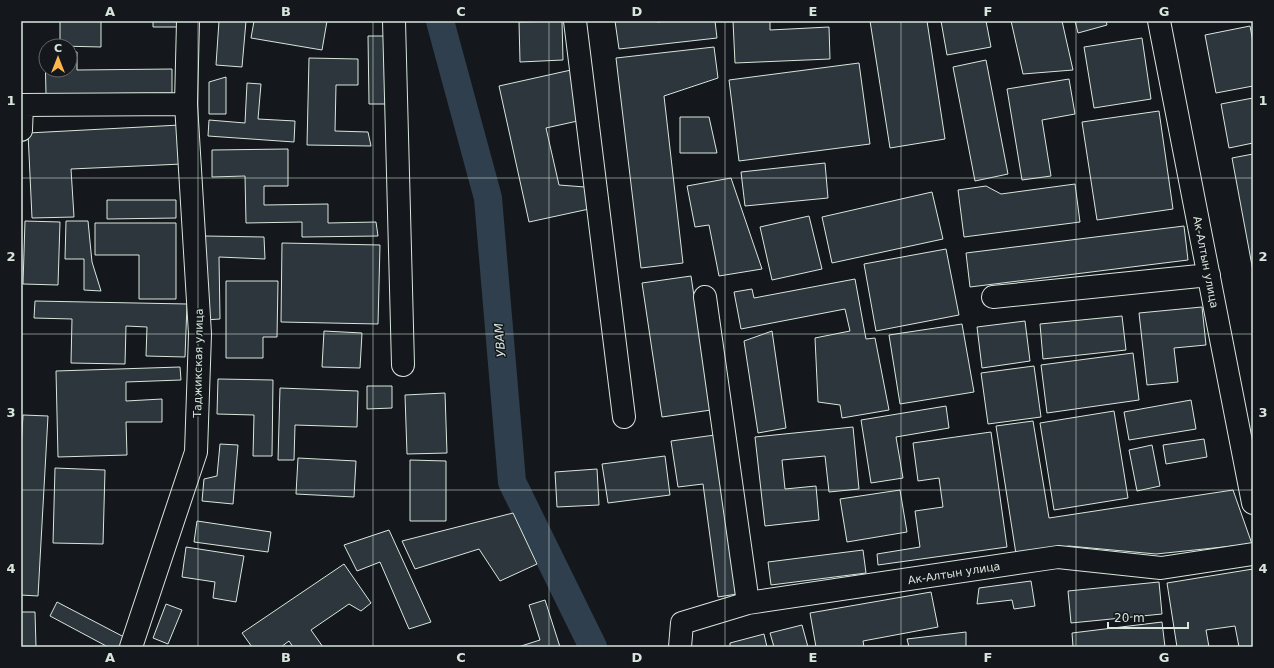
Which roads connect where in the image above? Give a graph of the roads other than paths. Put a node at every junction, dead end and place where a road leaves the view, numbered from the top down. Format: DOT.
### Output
graph roads {
  1 [pos="188,21"];
  2 [pos="394,21"];
  3 [pos="575,21"];
  4 [pos="1159,21"];
  5 [pos="186,104"];
  6 [pos="21,105"];
  7 [pos="21,130"];
  8 [pos="1209,275"];
  9 [pos="993,297"];
  10 [pos="705,298"];
  11 [pos="403,365"];
  12 [pos="624,417"];
  13 [pos="1253,503"];
  14 [pos="1253,554"];
  15 [pos="748,604"];
  16 [pos="131,647"];
  17 [pos="680,647"];
  1 -- 5 [label="street, Таджикская улица"];
  2 -- 11 [label="street"];
  3 -- 12 [label="street"];
  4 -- 8 [label="street, Ак-Алтын улица"];
  5 -- 6 [label="street"];
  5 -- 16 [label="street, Таджикская улица"];
  6 -- 7 [label="street"];
  8 -- 9 [label="street"];
  8 -- 13 [label="street, Ак-Алтын улица"];
  10 -- 15 [label="street"];
  14 -- 15 [label="street, Ак-Алтын улица"];
  15 -- 17 [label="street, Ак-Алтын улица"];
}
